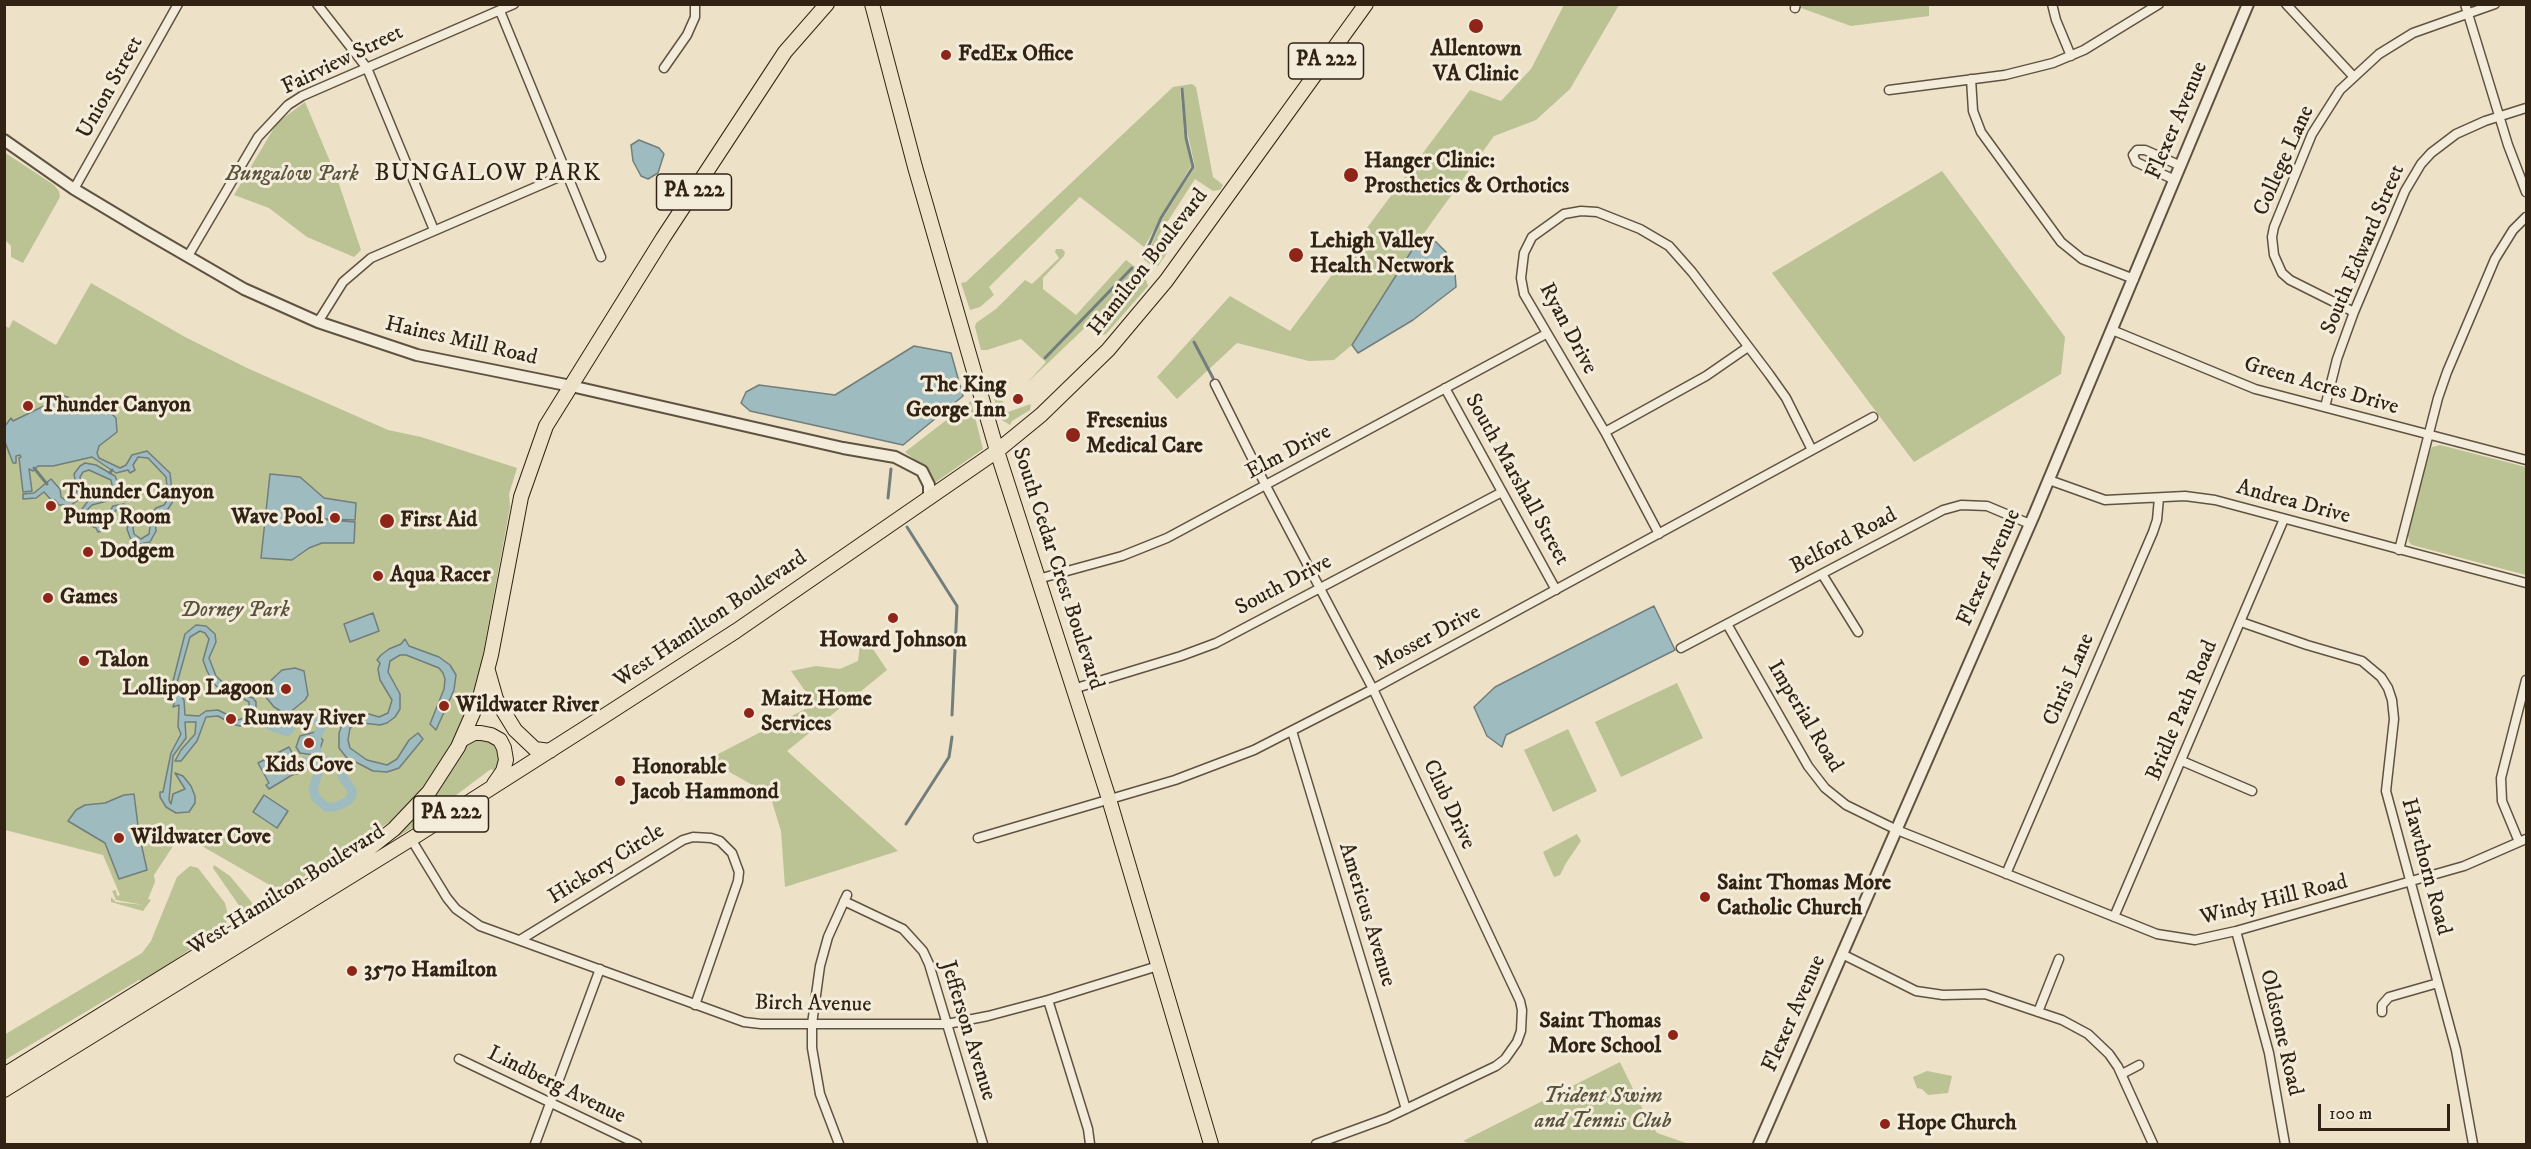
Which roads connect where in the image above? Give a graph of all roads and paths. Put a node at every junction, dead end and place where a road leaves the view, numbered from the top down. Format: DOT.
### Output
graph roads {
  1 [pos="178,4"];
  2 [pos="317,4"];
  3 [pos="514,4"];
  4 [pos="695,4"];
  5 [pos="827,4"];
  6 [pos="872,4"];
  7 [pos="1366,4"];
  8 [pos="2052,4"];
  9 [pos="2158,4"];
  10 [pos="2248,4"];
  11 [pos="2286,4"];
  12 [pos="2495,4"];
  13 [pos="2466,9"];
  14 [pos="500,10"];
  15 [pos="2071,56"];
  16 [pos="367,68"];
  17 [pos="664,68"];
  18 [pos="2353,76"];
  19 [pos="1971,80"];
  20 [pos="1889,90"];
  21 [pos="2526,108"];
  22 [pos="2500,116"];
  23 [pos="4,140"];
  24 [pos="2181,166"];
  25 [pos="566,174"];
  26 [pos="2175,180"];
  27 [pos="74,189"];
  28 [pos="2526,192"];
  29 [pos="2526,217"];
  30 [pos="434,230"];
  31 [pos="188,256"];
  32 [pos="601,257"];
  33 [pos="2134,279"];
  34 [pos="2354,312"];
  35 [pos="318,322"];
  36 [pos="2112,330"];
  37 [pos="1546,334"];
  38 [pos="1748,347"];
  39 [pos="1215,384"];
  40 [pos="571,386"];
  41 [pos="1445,388"];
  42 [pos="2325,407"];
  43 [pos="1873,417"];
  44 [pos="1605,432"];
  45 [pos="2429,435"];
  46 [pos="1812,450"];
  47 [pos="997,451"];
  48 [pos="2526,460"];
  49 [pos="2049,480"];
  50 [pos="1266,486"];
  51 [pos="1502,492"];
  52 [pos="929,498"];
  53 [pos="2159,498"];
  54 [pos="2284,519"];
  55 [pos="2030,524"];
  56 [pos="889,525"];
  57 [pos="1659,534"];
  58 [pos="2399,550"];
  59 [pos="1822,574"];
  60 [pos="1038,579"];
  61 [pos="2526,583"];
  62 [pos="1320,588"];
  63 [pos="1556,590"];
  64 [pos="2241,622"];
  65 [pos="1727,624"];
  66 [pos="1858,632"];
  67 [pos="1681,648"];
  68 [pos="488,671"];
  69 [pos="2526,680"];
  70 [pos="1073,689"];
  71 [pos="1373,689"];
  72 [pos="1292,731"];
  73 [pos="461,740"];
  74 [pos="550,751"];
  75 [pos="2182,761"];
  76 [pos="492,788"];
  77 [pos="2252,790"];
  78 [pos="1109,799"];
  79 [pos="1897,830"];
  80 [pos="978,838"];
  81 [pos="411,839"];
  82 [pos="2523,841"];
  83 [pos="2006,874"];
  84 [pos="2410,883"];
  85 [pos="2114,917"];
  86 [pos="2236,931"];
  87 [pos="520,940"];
  88 [pos="1842,954"];
  89 [pos="2059,959"];
  90 [pos="1158,966"];
  91 [pos="600,969"];
  92 [pos="2438,983"];
  93 [pos="1048,1000"];
  94 [pos="695,1005"];
  95 [pos="2038,1012"];
  96 [pos="2382,1012"];
  97 [pos="812,1024"];
  98 [pos="947,1024"];
  99 [pos="459,1059"];
  100 [pos="2139,1065"];
  101 [pos="2122,1074"];
  102 [pos="4,1075"];
  103 [pos="4,1090"];
  104 [pos="550,1103"];
  105 [pos="1406,1109"];
  106 [pos="536,1144"];
  107 [pos="637,1144"];
  108 [pos="839,1144"];
  109 [pos="983,1144"];
  110 [pos="1090,1144"];
  111 [pos="1211,1144"];
  112 [pos="1316,1144"];
  113 [pos="1759,1144"];
  114 [pos="2153,1144"];
  115 [pos="2284,1144"];
  116 [pos="2473,1144"];
  1 -- 27 [label="street, Union Street"];
  2 -- 16 [label="street"];
  3 -- 14 [label="street, Fairview Street"];
  4 -- 17 [label="street"];
  5 -- 40 [label="main road, PA 222"];
  6 -- 47 [label="main road, South Cedar Crest Boulevard"];
  7 -- 47 [label="main road, Hamilton Boulevard / PA 222"];
  8 -- 15 [label="street"];
  9 -- 15 [label="street"];
  10 -- 24 [label="street, Flexer Avenue"];
  11 -- 18 [label="street"];
  12 -- 13 [label="street, College Lane"];
  13 -- 18 [label="street, College Lane"];
  13 -- 22 [label="street"];
  14 -- 16 [label="street, Fairview Street"];
  14 -- 25 [label="street"];
  15 -- 19 [label="street"];
  16 -- 30 [label="street"];
  16 -- 31 [label="street, Fairview Street"];
  18 -- 34 [label="street, College Lane"];
  19 -- 20 [label="street"];
  19 -- 33 [label="street"];
  21 -- 22 [label="street, South Edward Street"];
  22 -- 28 [label="street"];
  22 -- 34 [label="street, South Edward Street"];
  23 -- 27 [label="street, Haines Mill Road"];
  24 -- 26 [label="street, Flexer Avenue"];
  24 -- 26 [label="street"];
  25 -- 30 [label="street"];
  25 -- 32 [label="street"];
  26 -- 33 [label="street, Flexer Avenue"];
  27 -- 31 [label="street, Haines Mill Road"];
  29 -- 45 [label="street"];
  30 -- 35 [label="street"];
  31 -- 35 [label="street, Haines Mill Road"];
  33 -- 36 [label="street, Flexer Avenue"];
  34 -- 42 [label="street, South Edward Street"];
  35 -- 40 [label="street, Haines Mill Road"];
  36 -- 42 [label="street, Green Acres Drive"];
  36 -- 49 [label="street, Flexer Avenue"];
  37 -- 38 [label="street, Ryan Drive"];
  37 -- 41 [label="street, Elm Drive"];
  37 -- 44 [label="street, Ryan Drive"];
  38 -- 44 [label="street"];
  38 -- 46 [label="street, Ryan Drive"];
  39 -- 50 [label="street, Club Drive"];
  40 -- 52 [label="street, Haines Mill Road"];
  40 -- 68 [label="main road, PA 222"];
  41 -- 50 [label="street, Elm Drive"];
  41 -- 51 [label="street, South Marshall Street"];
  42 -- 45 [label="street, Green Acres Drive"];
  43 -- 46 [label="street, Mosser Drive"];
  44 -- 57 [label="street, Ryan Drive"];
  45 -- 48 [label="street, Green Acres Drive"];
  45 -- 58 [label="street"];
  46 -- 57 [label="street, Mosser Drive"];
  47 -- 52 [label="main road, Hamilton Boulevard / PA 222"];
  47 -- 60 [label="main road, South Cedar Crest Boulevard"];
  49 -- 53 [label="street, Andrea Drive"];
  49 -- 55 [label="street, Flexer Avenue"];
  50 -- 60 [label="street, Elm Drive"];
  50 -- 62 [label="street, Club Drive"];
  51 -- 62 [label="street, South Drive"];
  51 -- 63 [label="street, South Marshall Street"];
  52 -- 56 [label="main road, Hamilton Boulevard / PA 222"];
  53 -- 54 [label="street, Andrea Drive"];
  53 -- 83 [label="street, Chris Lane"];
  54 -- 58 [label="street, Andrea Drive"];
  54 -- 64 [label="street, Bridle Path Road"];
  55 -- 59 [label="street, Belford Road"];
  55 -- 79 [label="street, Flexer Avenue"];
  56 -- 74 [label="main road, West Hamilton Boulevard / PA 222"];
  57 -- 63 [label="street, Mosser Drive"];
  58 -- 61 [label="street, Andrea Drive"];
  59 -- 65 [label="street, Belford Road"];
  59 -- 66 [label="street"];
  60 -- 70 [label="main road, South Cedar Crest Boulevard"];
  62 -- 70 [label="street, South Drive"];
  62 -- 71 [label="street, Club Drive"];
  63 -- 71 [label="street, Mosser Drive"];
  64 -- 75 [label="street, Bridle Path Road"];
  64 -- 84 [label="street, Hawthorn Road"];
  65 -- 67 [label="street, Belford Road"];
  65 -- 79 [label="street, Imperial Road"];
  68 -- 73 [label="main road, PA 222"];
  68 -- 74 [label="main road"];
  69 -- 82 [label="street"];
  70 -- 78 [label="main road, South Cedar Crest Boulevard"];
  71 -- 72 [label="street, Mosser Drive"];
  71 -- 105 [label="street, Club Drive"];
  72 -- 78 [label="street, Mosser Drive"];
  72 -- 105 [label="street, Americus Avenue"];
  73 -- 76 [label="main road"];
  73 -- 102 [label="main road, West Hamilton Boulevard / PA 222"];
  74 -- 76 [label="main road, West Hamilton Boulevard / PA 222"];
  75 -- 77 [label="street"];
  75 -- 85 [label="street, Bridle Path Road"];
  76 -- 81 [label="main road, West Hamilton Boulevard / PA 222"];
  78 -- 80 [label="street, Mosser Drive"];
  78 -- 90 [label="main road, South Cedar Crest Boulevard"];
  79 -- 83 [label="street, Windy Hill Road"];
  79 -- 88 [label="street, Flexer Avenue"];
  81 -- 87 [label="street, Birch Avenue"];
  81 -- 103 [label="main road, West Hamilton Boulevard / PA 222"];
  82 -- 84 [label="street, Windy Hill Road"];
  83 -- 85 [label="street, Windy Hill Road"];
  84 -- 86 [label="street, Windy Hill Road"];
  84 -- 92 [label="street, Hawthorn Road"];
  85 -- 86 [label="street, Windy Hill Road"];
  86 -- 115 [label="street, Oldstone Road"];
  87 -- 91 [label="street, Birch Avenue"];
  87 -- 94 [label="street, Hickory Circle"];
  88 -- 95 [label="street"];
  88 -- 113 [label="street, Flexer Avenue"];
  89 -- 95 [label="street"];
  90 -- 93 [label="street, Birch Avenue"];
  90 -- 111 [label="main road, South Cedar Crest Boulevard"];
  91 -- 94 [label="street, Birch Avenue"];
  91 -- 104 [label="street"];
  92 -- 96 [label="street"];
  92 -- 116 [label="street, Hawthorn Road"];
  93 -- 98 [label="street, Birch Avenue"];
  93 -- 110 [label="street"];
  94 -- 97 [label="street, Birch Avenue"];
  95 -- 101 [label="street"];
  97 -- 98 [label="street, Birch Avenue"];
  97 -- 98 [label="street, Jefferson Avenue"];
  97 -- 108 [label="street"];
  98 -- 109 [label="street, Jefferson Avenue"];
  99 -- 104 [label="street, Lindberg Avenue"];
  100 -- 101 [label="street"];
  101 -- 114 [label="street"];
  104 -- 106 [label="street"];
  104 -- 107 [label="street, Lindberg Avenue"];
  105 -- 112 [label="street, Club Drive"];
}
